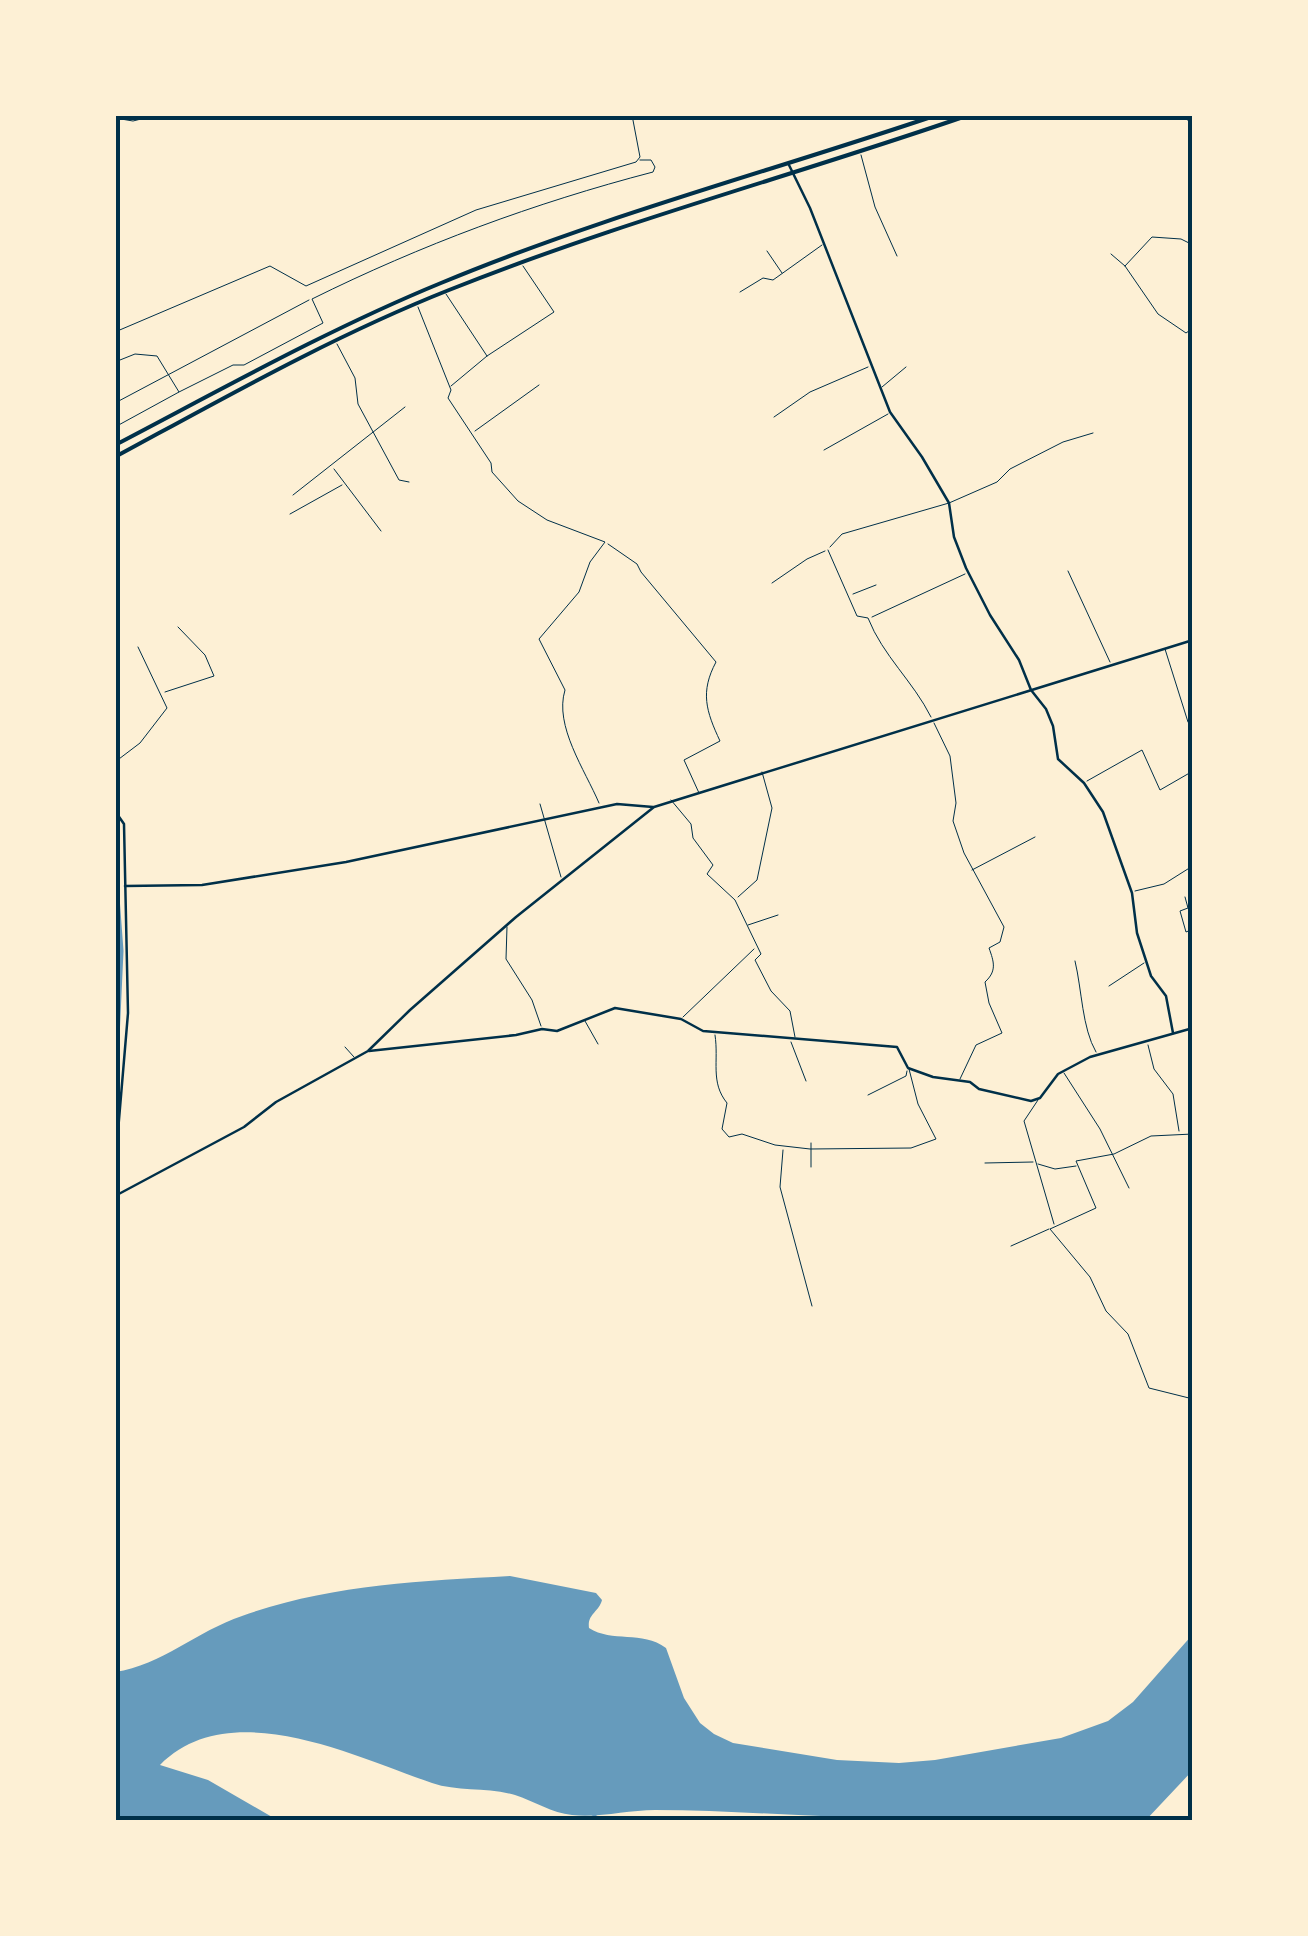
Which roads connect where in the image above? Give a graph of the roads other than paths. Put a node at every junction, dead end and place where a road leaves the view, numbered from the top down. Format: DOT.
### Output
graph roads {
  1 [pos="157,115"];
  2 [pos="632,115"];
  3 [pos="937,115"];
  4 [pos="969,115"];
  5 [pos="1185,115"];
  6 [pos="115,118"];
  7 [pos="1193,124"];
  8 [pos="858,142"];
  9 [pos="861,152"];
  10 [pos="638,159"];
  11 [pos="787,162"];
  12 [pos="791,172"];
  13 [pos="824,244"];
  14 [pos="1193,245"];
  15 [pos="767,251"];
  16 [pos="1112,254"];
  17 [pos="897,256"];
  18 [pos="521,263"];
  19 [pos="1126,266"];
  20 [pos="782,274"];
  21 [pos="444,292"];
  22 [pos="740,292"];
  23 [pos="312,299"];
  24 [pos="416,304"];
  25 [pos="1193,328"];
  26 [pos="115,332"];
  27 [pos="336,341"];
  28 [pos="487,356"];
  29 [pos="115,362"];
  30 [pos="871,366"];
  31 [pos="906,367"];
  32 [pos="169,375"];
  33 [pos="539,385"];
  34 [pos="450,387"];
  35 [pos="880,388"];
  36 [pos="179,392"];
  37 [pos="115,403"];
  38 [pos="405,407"];
  39 [pos="890,412"];
  40 [pos="774,417"];
  41 [pos="115,428"];
  42 [pos="472,433"];
  43 [pos="1093,433"];
  44 [pos="373,434"];
  45 [pos="115,446"];
  46 [pos="824,450"];
  47 [pos="115,457"];
  48 [pos="332,467"];
  49 [pos="408,482"];
  50 [pos="345,484"];
  51 [pos="293,495"];
  52 [pos="948,504"];
  53 [pos="290,514"];
  54 [pos="381,530"];
  55 [pos="605,542"];
  56 [pos="828,550"];
  57 [pos="1068,571"];
  58 [pos="968,572"];
  59 [pos="772,582"];
  60 [pos="876,585"];
  61 [pos="850,595"];
  62 [pos="868,618"];
  63 [pos="178,626"];
  64 [pos="1193,640"];
  65 [pos="138,647"];
  66 [pos="1165,648"];
  67 [pos="1111,665"];
  68 [pos="1031,690"];
  69 [pos="162,693"];
  70 [pos="933,722"];
  71 [pos="1188,722"];
  72 [pos="115,762"];
  73 [pos="1193,771"];
  74 [pos="762,772"];
  75 [pos="1084,783"];
  76 [pos="699,792"];
  77 [pos="671,800"];
  78 [pos="540,804"];
  79 [pos="601,807"];
  80 [pos="654,808"];
  81 [pos="115,811"];
  82 [pos="544,819"];
  83 [pos="1036,837"];
  84 [pos="1190,867"];
  85 [pos="972,870"];
  86 [pos="562,880"];
  87 [pos="125,886"];
  88 [pos="1131,892"];
  89 [pos="1185,896"];
  90 [pos="735,900"];
  91 [pos="778,915"];
  92 [pos="507,925"];
  93 [pos="745,926"];
  94 [pos="1193,929"];
  95 [pos="756,947"];
  96 [pos="115,948"];
  97 [pos="1075,961"];
  98 [pos="1146,962"];
  99 [pos="115,976"];
  100 [pos="1110,986"];
  101 [pos="682,1019"];
  102 [pos="585,1021"];
  103 [pos="1193,1028"];
  104 [pos="542,1029"];
  105 [pos="714,1032"];
  106 [pos="1172,1032"];
  107 [pos="792,1036"];
  108 [pos="1147,1040"];
  109 [pos="598,1044"];
  110 [pos="345,1047"];
  111 [pos="368,1051"];
  112 [pos="1097,1055"];
  113 [pos="354,1057"];
  114 [pos="908,1068"];
  115 [pos="1064,1073"];
  116 [pos="806,1081"];
  117 [pos="959,1081"];
  118 [pos="868,1095"];
  119 [pos="1040,1098"];
  120 [pos="1179,1134"];
  121 [pos="1193,1134"];
  122 [pos="811,1143"];
  123 [pos="783,1147"];
  124 [pos="810,1149"];
  125 [pos="1114,1154"];
  126 [pos="1034,1161"];
  127 [pos="985,1163"];
  128 [pos="115,1166"];
  129 [pos="1079,1166"];
  130 [pos="810,1167"];
  131 [pos="1129,1188"];
  132 [pos="115,1196"];
  133 [pos="1054,1226"];
  134 [pos="1050,1228"];
  135 [pos="1011,1246"];
  136 [pos="812,1306"];
  137 [pos="1193,1399"];
  1 -- 6 [label="street"];
  2 -- 10 [label="street"];
  3 -- 8 [label="highway"];
  4 -- 9 [label="highway"];
  5 -- 7 [label="street"];
  8 -- 9 [label="street"];
  8 -- 11 [label="highway"];
  9 -- 12 [label="highway"];
  9 -- 17 [label="street"];
  10 -- 23 [label="street"];
  10 -- 26 [label="street"];
  11 -- 12 [label="street"];
  11 -- 45 [label="highway"];
  12 -- 13 [label="street"];
  12 -- 18 [label="highway"];
  13 -- 20 [label="street"];
  13 -- 30 [label="street"];
  14 -- 19 [label="street"];
  15 -- 20 [label="street"];
  16 -- 19 [label="street"];
  18 -- 21 [label="highway"];
  18 -- 28 [label="street"];
  19 -- 25 [label="street"];
  20 -- 22 [label="street"];
  21 -- 24 [label="highway"];
  21 -- 28 [label="street"];
  23 -- 32 [label="street"];
  23 -- 36 [label="street"];
  24 -- 27 [label="highway"];
  24 -- 34 [label="street"];
  27 -- 44 [label="street"];
  27 -- 47 [label="highway"];
  28 -- 34 [label="street"];
  29 -- 32 [label="street"];
  30 -- 35 [label="street"];
  30 -- 40 [label="street"];
  31 -- 35 [label="street"];
  32 -- 36 [label="street"];
  32 -- 37 [label="street"];
  33 -- 42 [label="street"];
  34 -- 42 [label="street"];
  35 -- 39 [label="street"];
  36 -- 41 [label="street"];
  38 -- 44 [label="street"];
  39 -- 46 [label="street"];
  39 -- 52 [label="street"];
  42 -- 55 [label="street"];
  43 -- 52 [label="street"];
  44 -- 48 [label="street"];
  44 -- 49 [label="street"];
  48 -- 50 [label="street"];
  48 -- 51 [label="street"];
  50 -- 53 [label="street"];
  50 -- 54 [label="street"];
  52 -- 56 [label="street"];
  52 -- 58 [label="street"];
  55 -- 76 [label="street"];
  55 -- 79 [label="street"];
  56 -- 59 [label="street"];
  56 -- 61 [label="street"];
  57 -- 67 [label="street"];
  58 -- 62 [label="street"];
  58 -- 68 [label="street"];
  60 -- 61 [label="street"];
  61 -- 62 [label="street"];
  62 -- 70 [label="street"];
  63 -- 69 [label="street"];
  64 -- 66 [label="street"];
  65 -- 69 [label="street"];
  66 -- 67 [label="street"];
  66 -- 71 [label="street"];
  67 -- 68 [label="street"];
  68 -- 70 [label="street"];
  68 -- 75 [label="street"];
  69 -- 72 [label="street"];
  70 -- 74 [label="street"];
  70 -- 85 [label="street"];
  73 -- 75 [label="street"];
  74 -- 76 [label="street"];
  74 -- 90 [label="street"];
  75 -- 88 [label="street"];
  76 -- 77 [label="street"];
  77 -- 80 [label="street"];
  77 -- 90 [label="street"];
  78 -- 82 [label="street"];
  79 -- 80 [label="street"];
  79 -- 82 [label="street"];
  80 -- 86 [label="street"];
  81 -- 87 [label="street"];
  82 -- 86 [label="street"];
  82 -- 87 [label="street"];
  83 -- 85 [label="street"];
  84 -- 88 [label="street"];
  85 -- 117 [label="street"];
  86 -- 92 [label="street"];
  87 -- 128 [label="street"];
  88 -- 98 [label="street"];
  89 -- 94 [label="street"];
  90 -- 93 [label="street"];
  91 -- 93 [label="street"];
  92 -- 104 [label="street"];
  92 -- 111 [label="street"];
  93 -- 95 [label="street"];
  95 -- 101 [label="street"];
  95 -- 107 [label="street"];
  96 -- 99 [label="street"];
  97 -- 112 [label="street"];
  98 -- 100 [label="street"];
  98 -- 106 [label="street"];
  101 -- 102 [label="street"];
  101 -- 105 [label="street"];
  102 -- 104 [label="street"];
  102 -- 109 [label="street"];
  103 -- 106 [label="street"];
  104 -- 111 [label="street"];
  105 -- 107 [label="street"];
  105 -- 123 [label="street"];
  106 -- 108 [label="street"];
  107 -- 114 [label="street"];
  107 -- 116 [label="street"];
  108 -- 112 [label="street"];
  108 -- 120 [label="street"];
  110 -- 113 [label="street"];
  111 -- 113 [label="street"];
  112 -- 115 [label="street"];
  113 -- 132 [label="street"];
  114 -- 117 [label="street"];
  114 -- 118 [label="street"];
  114 -- 124 [label="street"];
  115 -- 119 [label="street"];
  115 -- 125 [label="street"];
  117 -- 119 [label="street"];
  119 -- 126 [label="street"];
  120 -- 121 [label="street"];
  120 -- 125 [label="street"];
  122 -- 124 [label="street"];
  123 -- 124 [label="street"];
  123 -- 136 [label="street"];
  124 -- 130 [label="street"];
  125 -- 129 [label="street"];
  125 -- 131 [label="street"];
  126 -- 127 [label="street"];
  126 -- 129 [label="street"];
  126 -- 133 [label="street"];
  129 -- 133 [label="street"];
  133 -- 134 [label="street"];
  134 -- 135 [label="street"];
  134 -- 137 [label="street"];
}
